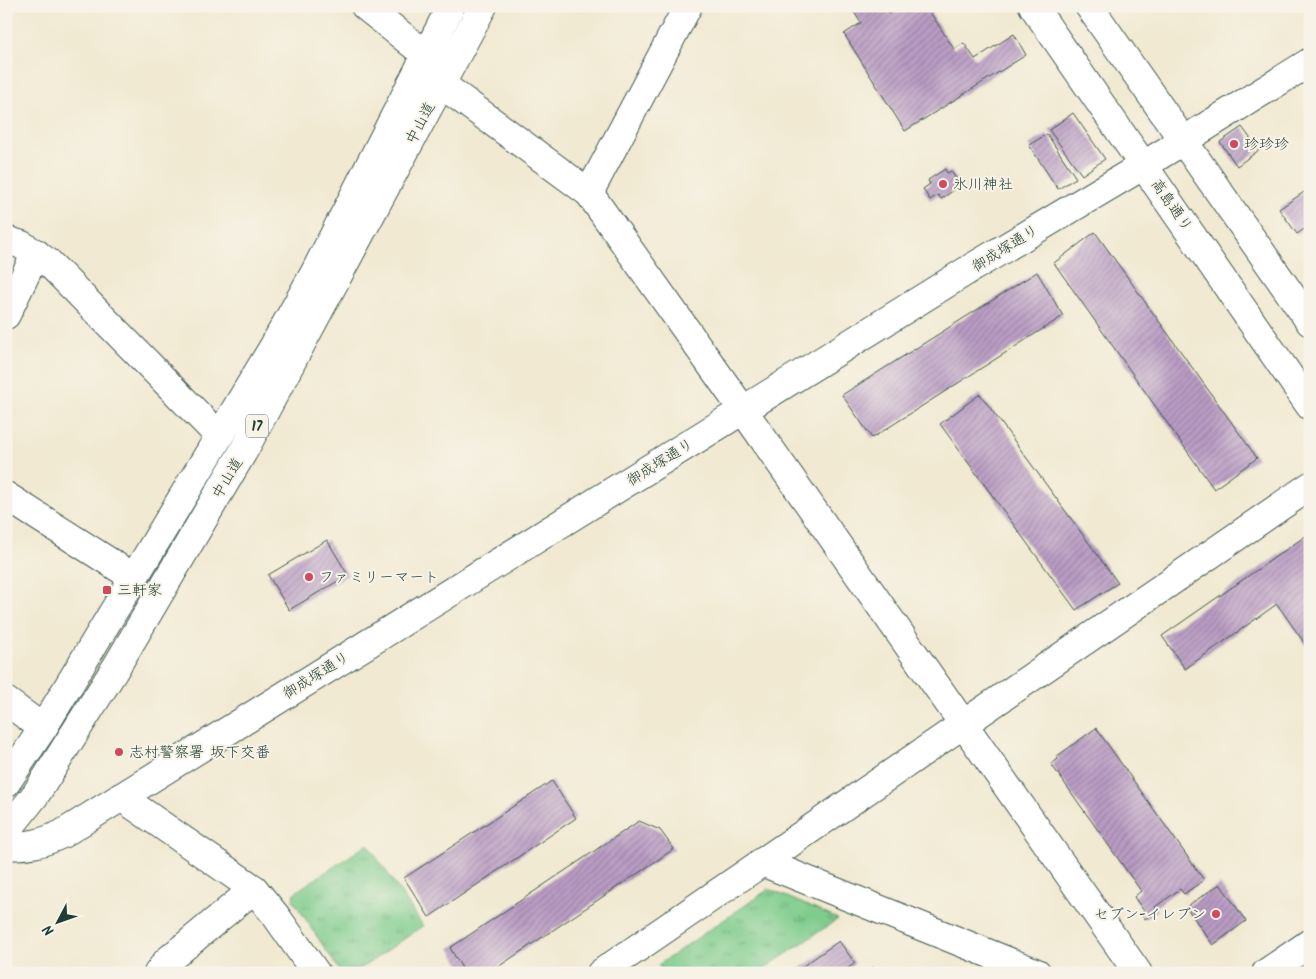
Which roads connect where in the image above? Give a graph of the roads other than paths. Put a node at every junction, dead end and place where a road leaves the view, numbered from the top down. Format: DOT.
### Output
graph roads {
  1 [pos="365,6"];
  2 [pos="451,6"];
  3 [pos="483,6"];
  4 [pos="688,6"];
  5 [pos="1033,6"];
  6 [pos="1089,6"];
  7 [pos="426,55"];
  8 [pos="1310,62"];
  9 [pos="441,84"];
  10 [pos="1183,140"];
  11 [pos="1144,165"];
  12 [pos="589,193"];
  13 [pos="6,240"];
  14 [pos="36,253"];
  15 [pos="6,315"];
  16 [pos="1310,322"];
  17 [pos="1310,406"];
  18 [pos="743,410"];
  19 [pos="219,436"];
  20 [pos="1310,486"];
  21 [pos="6,496"];
  22 [pos="133,577"];
  23 [pos="6,700"];
  24 [pos="964,724"];
  25 [pos="43,728"];
  26 [pos="6,783"];
  27 [pos="121,796"];
  28 [pos="6,832"];
  29 [pos="6,845"];
  30 [pos="762,862"];
  31 [pos="254,889"];
  32 [pos="1310,944"];
  33 [pos="158,973"];
  34 [pos="316,973"];
  35 [pos="601,973"];
  36 [pos="1038,973"];
  37 [pos="1138,973"];
  38 [pos="1266,973"];
  1 -- 7 [label="main road"];
  2 -- 7 [label="main road, 中山道 / 17"];
  3 -- 9 [label="main road, 中山道 / 17"];
  4 -- 12 [label="main road"];
  5 -- 11 [label="main road, 高島通り"];
  6 -- 10 [label="main road"];
  7 -- 19 [label="main road, 中山道 / 17"];
  8 -- 10 [label="main road, 御成塚通り"];
  9 -- 12 [label="main road"];
  9 -- 28 [label="main road, 中山道 / 17"];
  10 -- 11 [label="main road, 御成塚通り"];
  10 -- 16 [label="main road"];
  11 -- 17 [label="main road, 高島通り"];
  11 -- 18 [label="main road, 御成塚通り"];
  12 -- 18 [label="main road"];
  13 -- 14 [label="main road"];
  14 -- 15 [label="main road"];
  14 -- 19 [label="main road"];
  18 -- 24 [label="main road"];
  18 -- 27 [label="main road, 御成塚通り"];
  19 -- 22 [label="main road, 中山道 / 17"];
  20 -- 24 [label="main road"];
  21 -- 22 [label="main road"];
  22 -- 25 [label="main road, 中山道 / 17"];
  23 -- 25 [label="main road"];
  24 -- 30 [label="main road"];
  24 -- 37 [label="main road"];
  25 -- 26 [label="main road, 中山道 / 17"];
  27 -- 29 [label="main road, 御成塚通り"];
  27 -- 31 [label="main road"];
  30 -- 35 [label="main road"];
  30 -- 36 [label="main road"];
  31 -- 33 [label="main road"];
  31 -- 34 [label="main road"];
  32 -- 38 [label="main road"];
}
